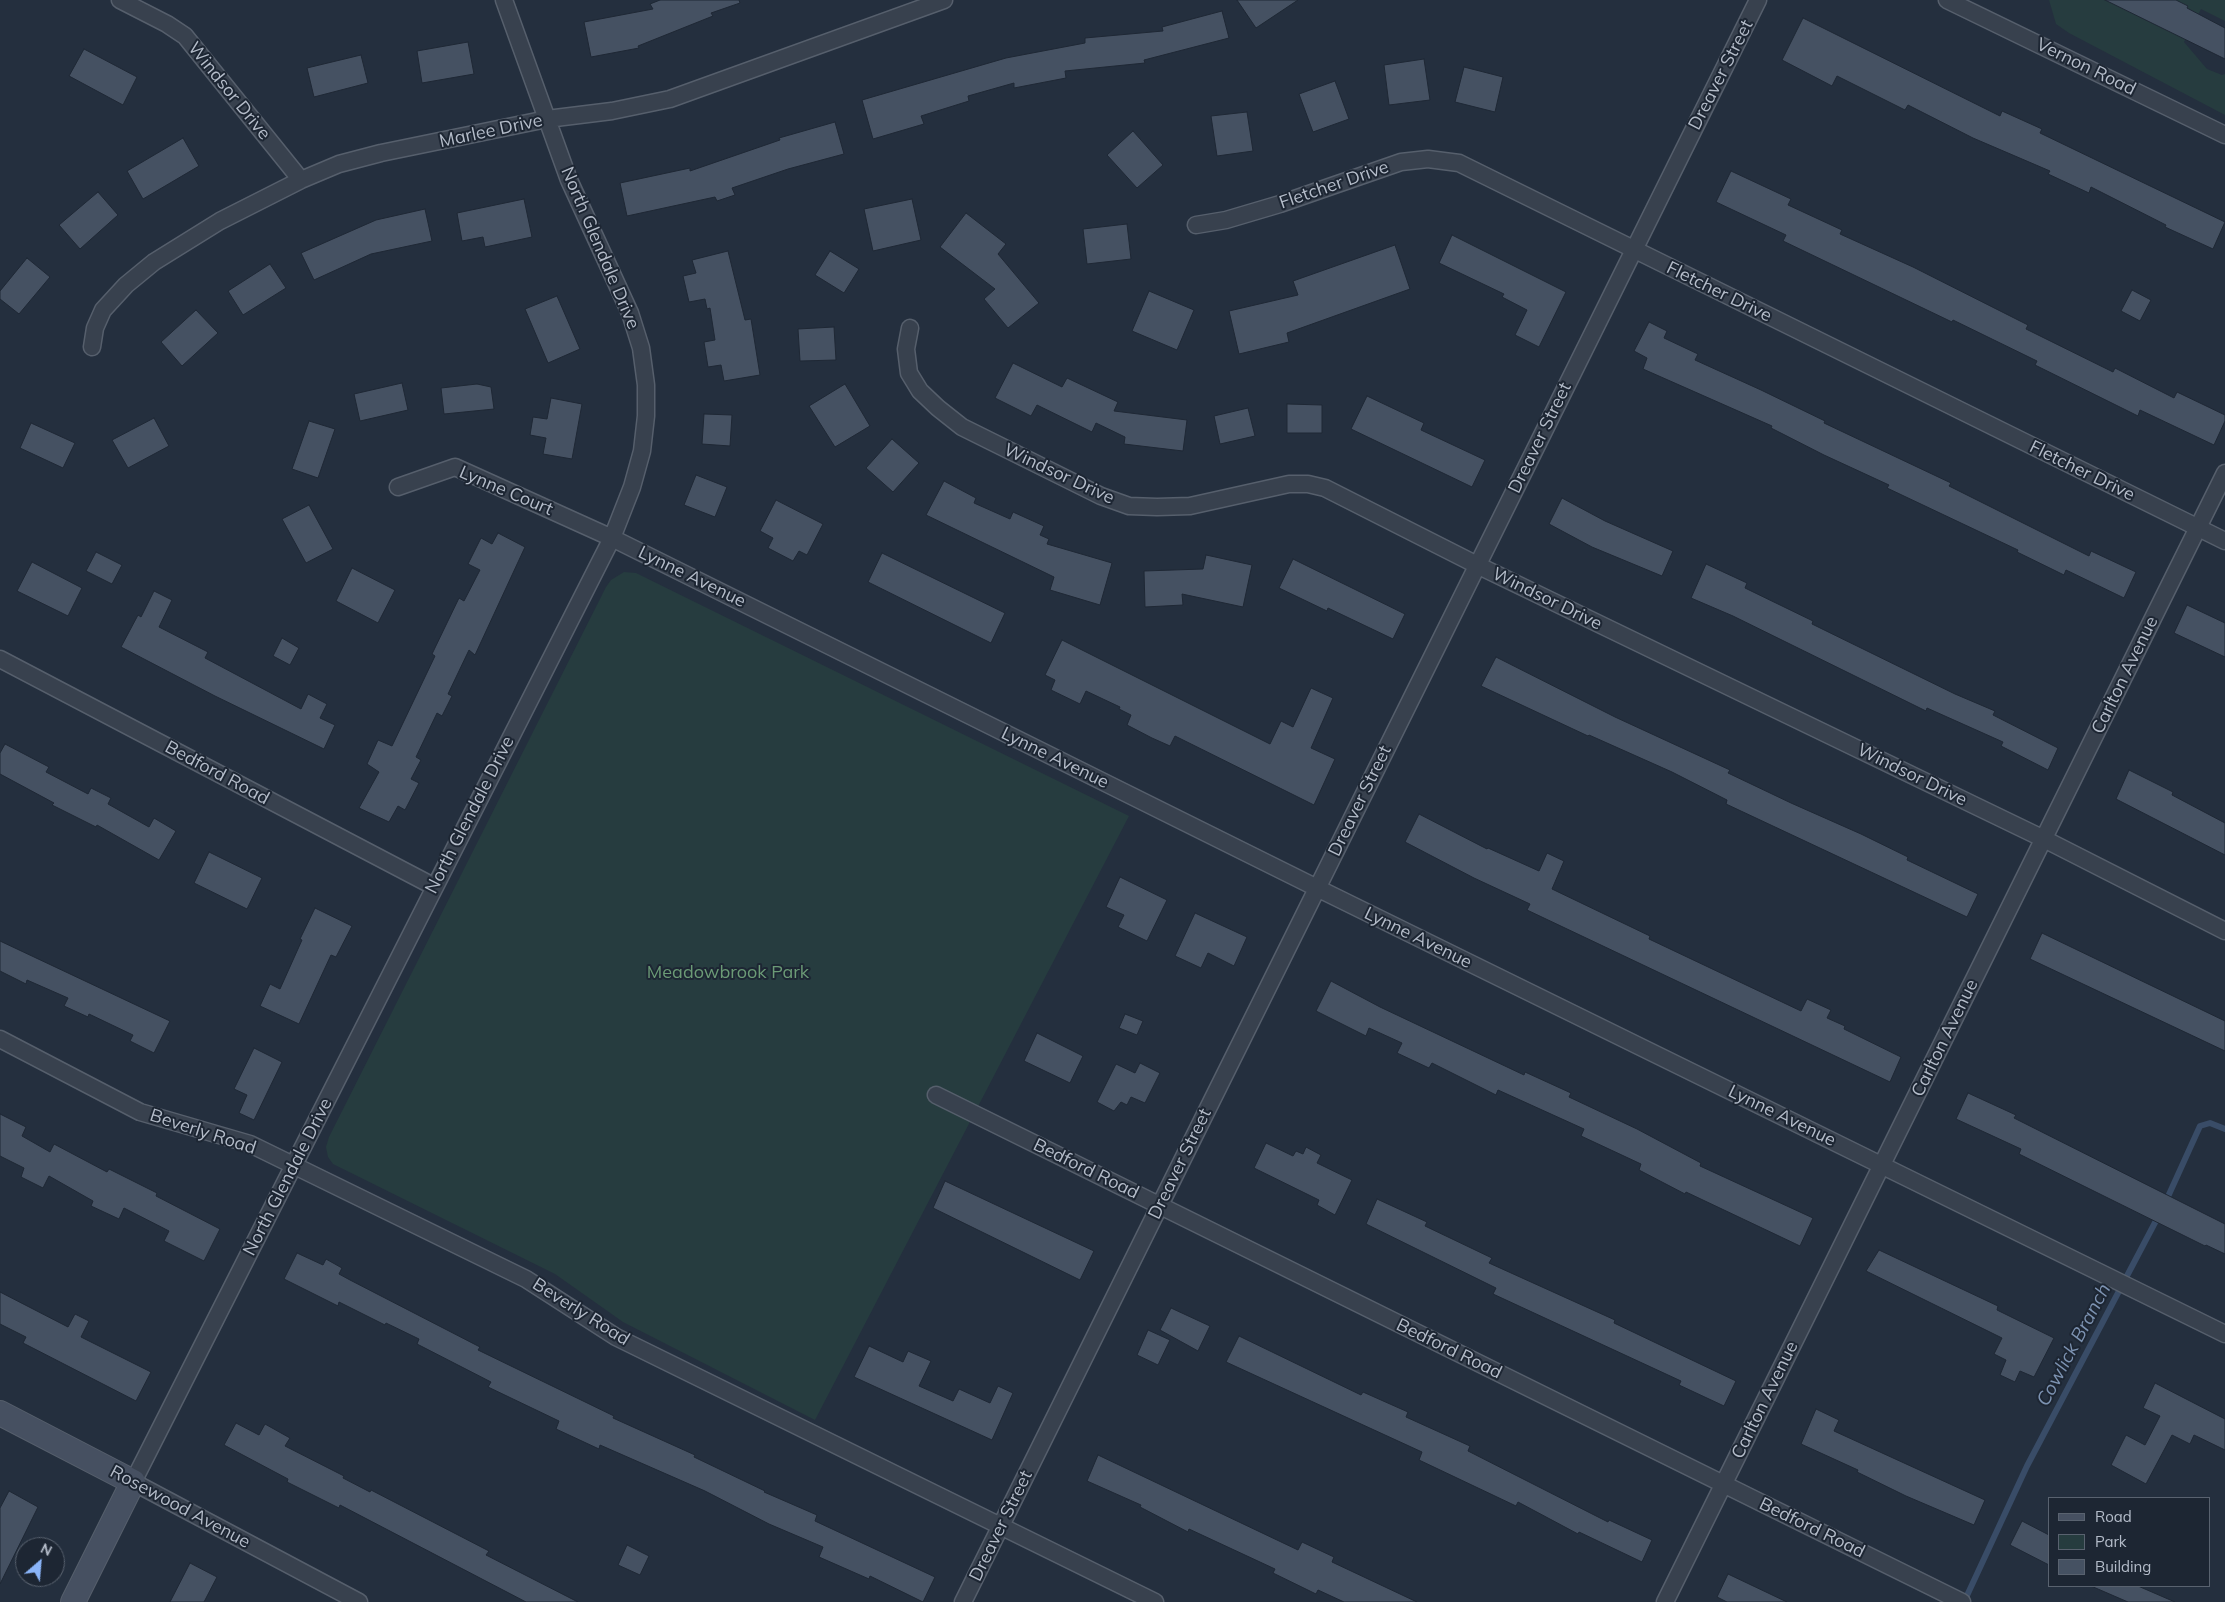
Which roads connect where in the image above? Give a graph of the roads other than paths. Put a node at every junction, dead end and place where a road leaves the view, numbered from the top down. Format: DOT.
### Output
graph roads {
  1 [pos="120,0"];
  2 [pos="504,0"];
  3 [pos="944,0"];
  4 [pos="1758,0"];
  5 [pos="1947,0"];
  6 [pos="547,119"];
  7 [pos="2225,135"];
  8 [pos="301,180"];
  9 [pos="1196,225"];
  10 [pos="1633,249"];
  11 [pos="910,328"];
  12 [pos="92,346"];
  13 [pos="2225,473"];
  14 [pos="398,487"];
  15 [pos="2198,528"];
  16 [pos="612,538"];
  17 [pos="2225,541"];
  18 [pos="1477,565"];
  19 [pos="0,659"];
  20 [pos="2044,839"];
  21 [pos="434,886"];
  22 [pos="1317,888"];
  23 [pos="2225,931"];
  24 [pos="0,1040"];
  25 [pos="936,1095"];
  26 [pos="1882,1165"];
  27 [pos="294,1166"];
  28 [pos="1159,1206"];
  29 [pos="2225,1334"];
  30 [pos="0,1413"];
  31 [pos="133,1482"];
  32 [pos="1724,1484"];
  33 [pos="1001,1526"];
  34 [pos="73,1602"];
  35 [pos="359,1602"];
  36 [pos="963,1602"];
  37 [pos="1155,1602"];
  38 [pos="1665,1602"];
  39 [pos="1962,1602"];
  1 -- 8 [label="street, Windsor Drive"];
  2 -- 6 [label="street, North Glendale Drive"];
  3 -- 6 [label="street, Marlee Drive"];
  4 -- 10 [label="street, Dreaver Street"];
  5 -- 7 [label="street, Vernon Road"];
  6 -- 8 [label="street, Marlee Drive"];
  6 -- 16 [label="street, North Glendale Drive"];
  8 -- 12 [label="street, Marlee Drive"];
  9 -- 10 [label="street, Fletcher Drive"];
  10 -- 15 [label="street, Fletcher Drive"];
  10 -- 18 [label="street, Dreaver Street"];
  11 -- 18 [label="street, Windsor Drive"];
  13 -- 15 [label="street, Carlton Avenue"];
  14 -- 16 [label="street, Lynne Court"];
  15 -- 17 [label="street, Fletcher Drive"];
  15 -- 20 [label="street, Carlton Avenue"];
  16 -- 21 [label="street, North Glendale Drive"];
  16 -- 22 [label="street, Lynne Avenue"];
  18 -- 20 [label="street, Windsor Drive"];
  18 -- 22 [label="street, Dreaver Street"];
  19 -- 21 [label="street, Bedford Road"];
  20 -- 23 [label="street, Windsor Drive"];
  20 -- 26 [label="street, Carlton Avenue"];
  21 -- 27 [label="street, North Glendale Drive"];
  22 -- 26 [label="street, Lynne Avenue"];
  22 -- 28 [label="street, Dreaver Street"];
  24 -- 27 [label="street, Beverly Road"];
  25 -- 28 [label="street, Bedford Road"];
  26 -- 29 [label="street, Lynne Avenue"];
  26 -- 32 [label="street, Carlton Avenue"];
  27 -- 31 [label="street, North Glendale Drive"];
  27 -- 33 [label="street, Beverly Road"];
  28 -- 32 [label="street, Bedford Road"];
  28 -- 33 [label="street, Dreaver Street"];
  30 -- 31 [label="street, Rosewood Avenue"];
  31 -- 34 [label="street, North Glendale Drive"];
  31 -- 35 [label="street, Rosewood Avenue"];
  32 -- 38 [label="street, Carlton Avenue"];
  32 -- 39 [label="street, Bedford Road"];
  33 -- 36 [label="street, Dreaver Street"];
  33 -- 37 [label="street, Beverly Road"];
}
